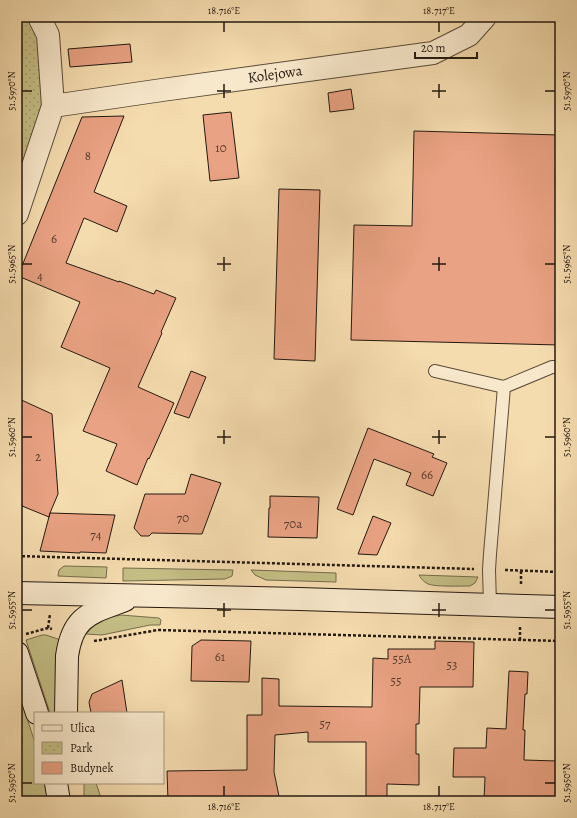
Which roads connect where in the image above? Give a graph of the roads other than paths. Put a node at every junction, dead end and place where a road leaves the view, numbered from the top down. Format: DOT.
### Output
graph roads {
  1 [pos="39,17"];
  2 [pos="485,17"];
  3 [pos="53,106"];
  4 [pos="17,213"];
  5 [pos="560,367"];
  6 [pos="435,371"];
  7 [pos="504,387"];
  8 [pos="17,593"];
  9 [pos="137,596"];
  10 [pos="490,605"];
  11 [pos="560,607"];
  12 [pos="20,644"];
  13 [pos="37,712"];
  14 [pos="66,712"];
  15 [pos="56,784"];
  16 [pos="62,784"];
  17 [pos="60,801"];
  1 -- 3 [label="street"];
  2 -- 3 [label="street, Kolejowa"];
  3 -- 4 [label="street"];
  5 -- 7 [label="lane"];
  6 -- 7 [label="lane"];
  7 -- 10 [label="lane"];
  8 -- 9 [label="street"];
  9 -- 10 [label="street"];
  9 -- 14 [label="street"];
  10 -- 11 [label="street"];
  12 -- 13 [label="street"];
  15 -- 17 [label="street"];
  16 -- 17 [label="street"];
}
